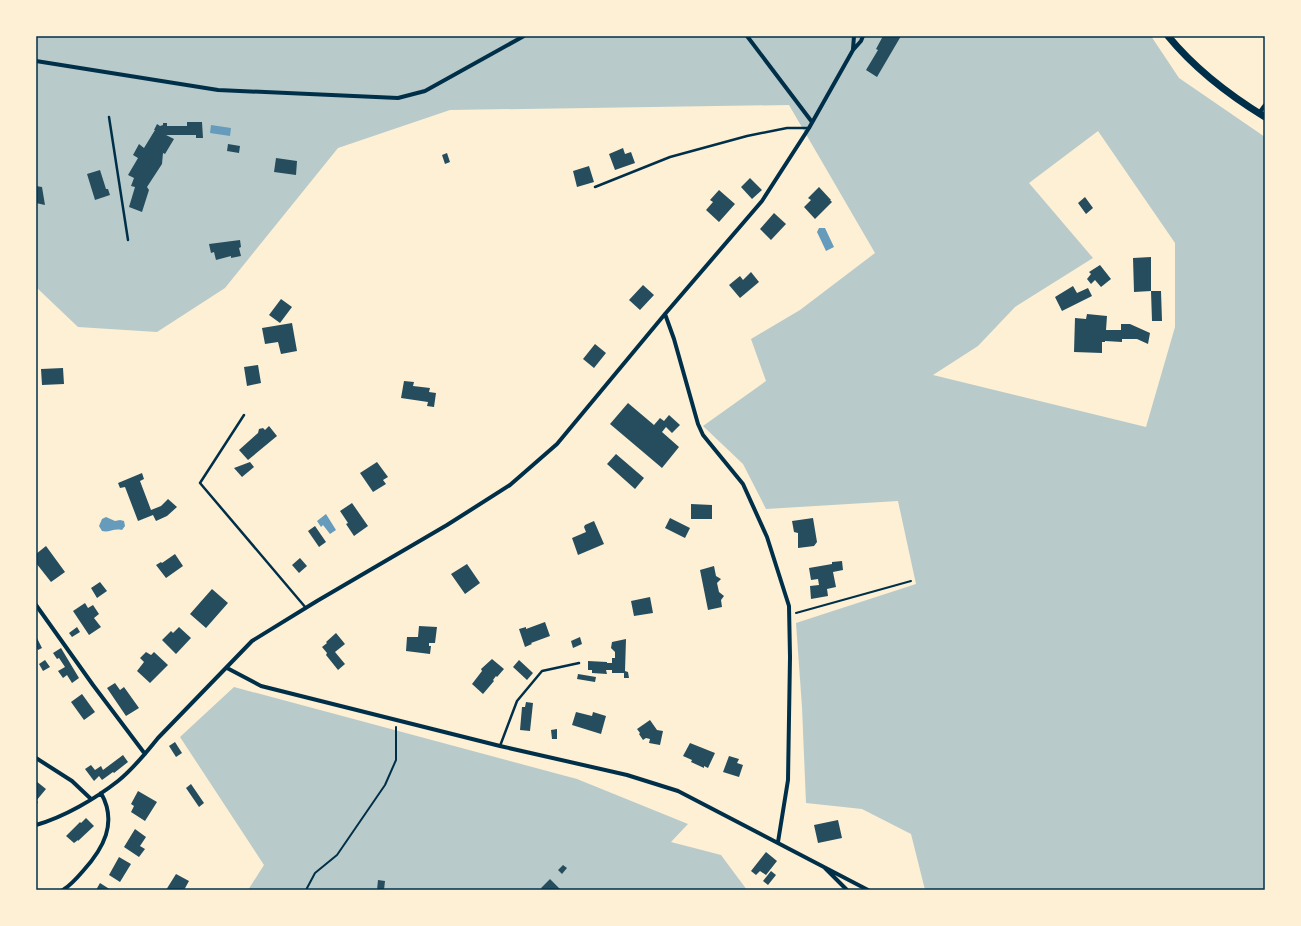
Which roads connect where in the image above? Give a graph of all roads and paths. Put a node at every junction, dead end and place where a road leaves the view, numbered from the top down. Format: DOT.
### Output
graph roads {
  1 [pos="524,36"];
  2 [pos="747,36"];
  3 [pos="854,36"];
  4 [pos="863,36"];
  5 [pos="1168,36"];
  6 [pos="853,50"];
  7 [pos="36,61"];
  8 [pos="1265,105"];
  9 [pos="1262,115"];
  10 [pos="109,117"];
  11 [pos="812,122"];
  12 [pos="809,128"];
  13 [pos="595,188"];
  14 [pos="128,240"];
  15 [pos="665,314"];
  16 [pos="244,415"];
  17 [pos="911,581"];
  18 [pos="36,605"];
  19 [pos="306,608"];
  20 [pos="789,615"];
  21 [pos="579,663"];
  22 [pos="227,668"];
  23 [pos="396,720"];
  24 [pos="500,746"];
  25 [pos="145,754"];
  26 [pos="36,758"];
  27 [pos="101,793"];
  28 [pos="91,799"];
  29 [pos="36,825"];
  30 [pos="778,842"];
  31 [pos="822,865"];
  32 [pos="63,890"];
  33 [pos="306,890"];
  34 [pos="847,890"];
  35 [pos="868,890"];
  1 -- 7 [label="street"];
  2 -- 11 [label="street"];
  3 -- 6 [label="street"];
  4 -- 6 [label="street"];
  5 -- 9 [label="main road"];
  6 -- 11 [label="street"];
  8 -- 9 [label="street"];
  10 -- 14 [label="lane"];
  11 -- 12 [label="street"];
  12 -- 13 [label="lane"];
  12 -- 15 [label="street"];
  15 -- 19 [label="street"];
  15 -- 20 [label="street"];
  16 -- 19 [label="lane"];
  17 -- 20 [label="path"];
  18 -- 25 [label="street"];
  19 -- 22 [label="street"];
  20 -- 30 [label="street"];
  21 -- 24 [label="lane"];
  22 -- 23 [label="street"];
  22 -- 25 [label="street"];
  23 -- 24 [label="street"];
  23 -- 33 [label="path"];
  24 -- 30 [label="street"];
  25 -- 27 [label="street"];
  26 -- 28 [label="street"];
  27 -- 28 [label="street"];
  27 -- 32 [label="street"];
  28 -- 29 [label="street"];
  30 -- 31 [label="street"];
  31 -- 34 [label="street"];
  31 -- 35 [label="street"];
}
